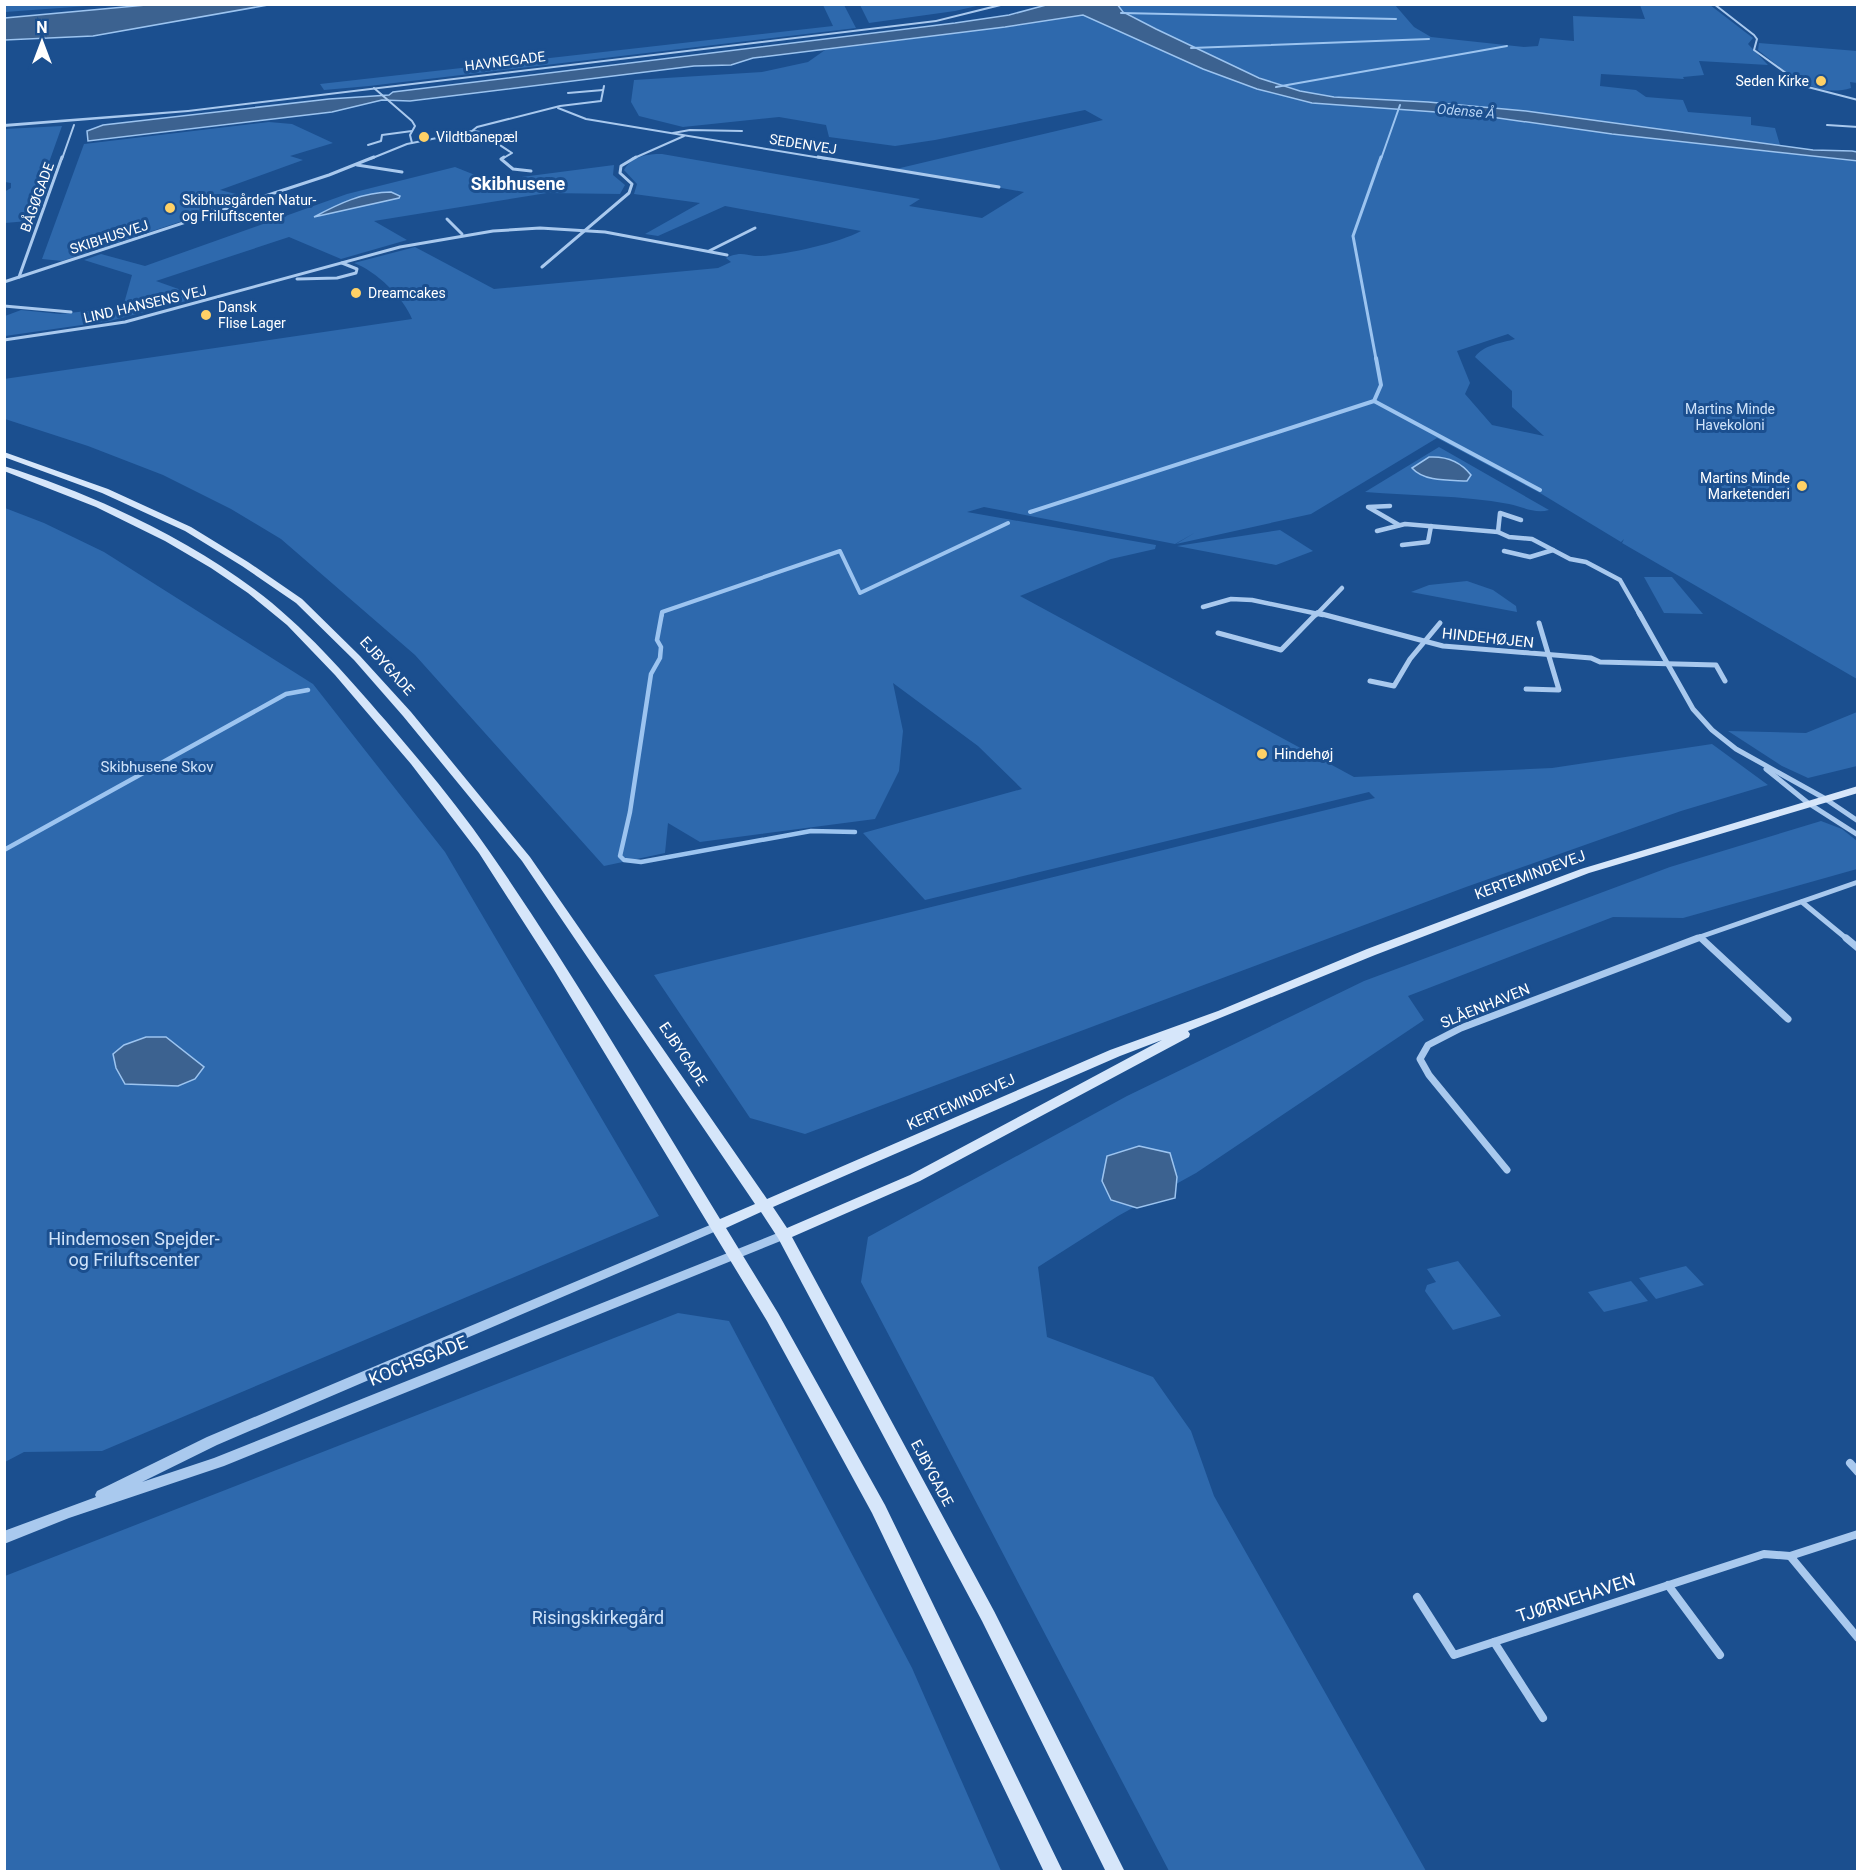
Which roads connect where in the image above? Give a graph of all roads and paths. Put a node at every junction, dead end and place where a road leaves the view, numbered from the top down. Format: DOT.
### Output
graph roads {
  1 [pos="1007,4"];
  2 [pos="1714,4"];
  3 [pos="374,88"];
  4 [pos="568,93"];
  5 [pos="1857,100"];
  6 [pos="558,108"];
  7 [pos="74,125"];
  8 [pos="1827,125"];
  9 [pos="4,126"];
  10 [pos="1857,127"];
  11 [pos="472,130"];
  12 [pos="412,131"];
  13 [pos="742,131"];
  14 [pos="672,133"];
  15 [pos="684,135"];
  16 [pos="412,143"];
  17 [pos="368,145"];
  18 [pos="356,165"];
  19 [pos="531,171"];
  20 [pos="402,172"];
  21 [pos="999,187"];
  22 [pos="447,219"];
  23 [pos="755,228"];
  24 [pos="588,230"];
  25 [pos="746,233"];
  26 [pos="462,234"];
  27 [pos="757,235"];
  28 [pos="709,252"];
  29 [pos="727,255"];
  30 [pos="342,263"];
  31 [pos="542,267"];
  32 [pos="19,277"];
  33 [pos="288,279"];
  34 [pos="4,282"];
  35 [pos="4,306"];
  36 [pos="71,312"];
  37 [pos="4,340"];
  38 [pos="4,454"];
  39 [pos="4,468"];
  40 [pos="1390,506"];
  41 [pos="1521,520"];
  42 [pos="1400,525"];
  43 [pos="1431,526"];
  44 [pos="1377,531"];
  45 [pos="1498,532"];
  46 [pos="1402,545"];
  47 [pos="1553,550"];
  48 [pos="1504,551"];
  49 [pos="1342,588"];
  50 [pos="1203,607"];
  51 [pos="1317,614"];
  52 [pos="1440,623"];
  53 [pos="1539,623"];
  54 [pos="1218,633"];
  55 [pos="1424,642"];
  56 [pos="1550,656"];
  57 [pos="1669,665"];
  58 [pos="1370,681"];
  59 [pos="1725,681"];
  60 [pos="1526,689"];
  61 [pos="1751,757"];
  62 [pos="1857,789"];
  63 [pos="1824,798"];
  64 [pos="1808,803"];
  65 [pos="1857,821"];
  66 [pos="1857,835"];
  67 [pos="1857,882"];
  68 [pos="1802,902"];
  69 [pos="1700,937"];
  70 [pos="1857,948"];
  71 [pos="1222,1014"];
  72 [pos="1788,1018"];
  73 [pos="1507,1170"];
  74 [pos="764,1206"];
  75 [pos="717,1226"];
  76 [pos="783,1235"];
  77 [pos="735,1255"];
  78 [pos="1850,1463"];
  79 [pos="1857,1472"];
  80 [pos="64,1514"];
  81 [pos="1857,1534"];
  82 [pos="4,1538"];
  83 [pos="1790,1556"];
  84 [pos="1668,1585"];
  85 [pos="1417,1597"];
  86 [pos="1857,1638"];
  87 [pos="1494,1642"];
  88 [pos="1720,1655"];
  89 [pos="1543,1718"];
  90 [pos="1054,1872"];
  91 [pos="1116,1872"];
  1 -- 3 [label="street, HAVNEGADE"];
  2 -- 5 [label="street"];
  3 -- 9 [label="street, HAVNEGADE"];
  3 -- 12 [label="street"];
  4 -- 6 [label="street, SKIBHUSVEJ"];
  6 -- 11 [label="street, SKIBHUSVEJ"];
  6 -- 14 [label="street"];
  7 -- 32 [label="street, BÅGØGADE"];
  8 -- 10 [label="street"];
  11 -- 16 [label="street, SKIBHUSVEJ"];
  11 -- 19 [label="street"];
  12 -- 16 [label="street"];
  12 -- 17 [label="street"];
  13 -- 14 [label="street"];
  14 -- 15 [label="street, SEDENVEJ"];
  15 -- 21 [label="street, SEDENVEJ"];
  15 -- 24 [label="street"];
  16 -- 18 [label="street, SKIBHUSVEJ"];
  18 -- 20 [label="street, SKIBHUSVEJ"];
  18 -- 32 [label="street, SKIBHUSVEJ"];
  22 -- 26 [label="street"];
  23 -- 25 [label="street"];
  24 -- 26 [label="street, LIND HANSENS VEJ"];
  24 -- 28 [label="street, LIND HANSENS VEJ"];
  24 -- 31 [label="street"];
  25 -- 27 [label="street"];
  25 -- 28 [label="street"];
  26 -- 30 [label="street, LIND HANSENS VEJ"];
  28 -- 29 [label="street, LIND HANSENS VEJ"];
  30 -- 33 [label="street, LIND HANSENS VEJ"];
  30 -- 33 [label="street, LIND HANSENS VEJ"];
  32 -- 34 [label="street, SKIBHUSVEJ"];
  33 -- 37 [label="street, LIND HANSENS VEJ"];
  35 -- 36 [label="street"];
  38 -- 74 [label="main road, EJBYGADE"];
  39 -- 75 [label="main road"];
  40 -- 42 [label="street"];
  41 -- 45 [label="street"];
  42 -- 43 [label="street"];
  42 -- 44 [label="street"];
  43 -- 45 [label="street"];
  43 -- 46 [label="street"];
  45 -- 47 [label="street"];
  47 -- 48 [label="street"];
  47 -- 57 [label="street"];
  49 -- 51 [label="street"];
  50 -- 51 [label="street, HINDEHØJEN"];
  51 -- 54 [label="street"];
  51 -- 55 [label="street, HINDEHØJEN"];
  52 -- 55 [label="street, HINDEHØJEN"];
  53 -- 56 [label="street, HINDEHØJEN"];
  55 -- 56 [label="street, HINDEHØJEN"];
  55 -- 58 [label="street, HINDEHØJEN"];
  56 -- 57 [label="street, HINDEHØJEN"];
  56 -- 60 [label="street, HINDEHØJEN"];
  57 -- 59 [label="street, HINDEHØJEN"];
  57 -- 61 [label="street"];
  61 -- 63 [label="street"];
  61 -- 64 [label="street"];
  62 -- 63 [label="main road, KERTEMINDEVEJ"];
  63 -- 64 [label="main road, KERTEMINDEVEJ"];
  63 -- 65 [label="street"];
  64 -- 66 [label="street"];
  64 -- 71 [label="main road, KERTEMINDEVEJ"];
  67 -- 68 [label="street, SLÅENHAVEN"];
  68 -- 69 [label="street, SLÅENHAVEN"];
  68 -- 70 [label="street"];
  69 -- 72 [label="street"];
  69 -- 73 [label="street, SLÅENHAVEN"];
  71 -- 74 [label="main road, KERTEMINDEVEJ"];
  71 -- 76 [label="main road, KERTEMINDEVEJ"];
  74 -- 75 [label="main road, KERTEMINDEVEJ"];
  74 -- 76 [label="main road, EJBYGADE"];
  75 -- 77 [label="main road"];
  75 -- 80 [label="street, KOCHSGADE"];
  76 -- 77 [label="street, KOCHSGADE"];
  76 -- 91 [label="main road, EJBYGADE"];
  77 -- 80 [label="street, KOCHSGADE"];
  77 -- 90 [label="main road"];
  78 -- 79 [label="street"];
  80 -- 82 [label="street, KOCHSGADE"];
  81 -- 83 [label="street, TJØRNEHAVEN"];
  83 -- 84 [label="street, TJØRNEHAVEN"];
  83 -- 86 [label="street"];
  84 -- 87 [label="street, TJØRNEHAVEN"];
  84 -- 88 [label="street"];
  85 -- 87 [label="street, TJØRNEHAVEN"];
  87 -- 89 [label="street"];
}
